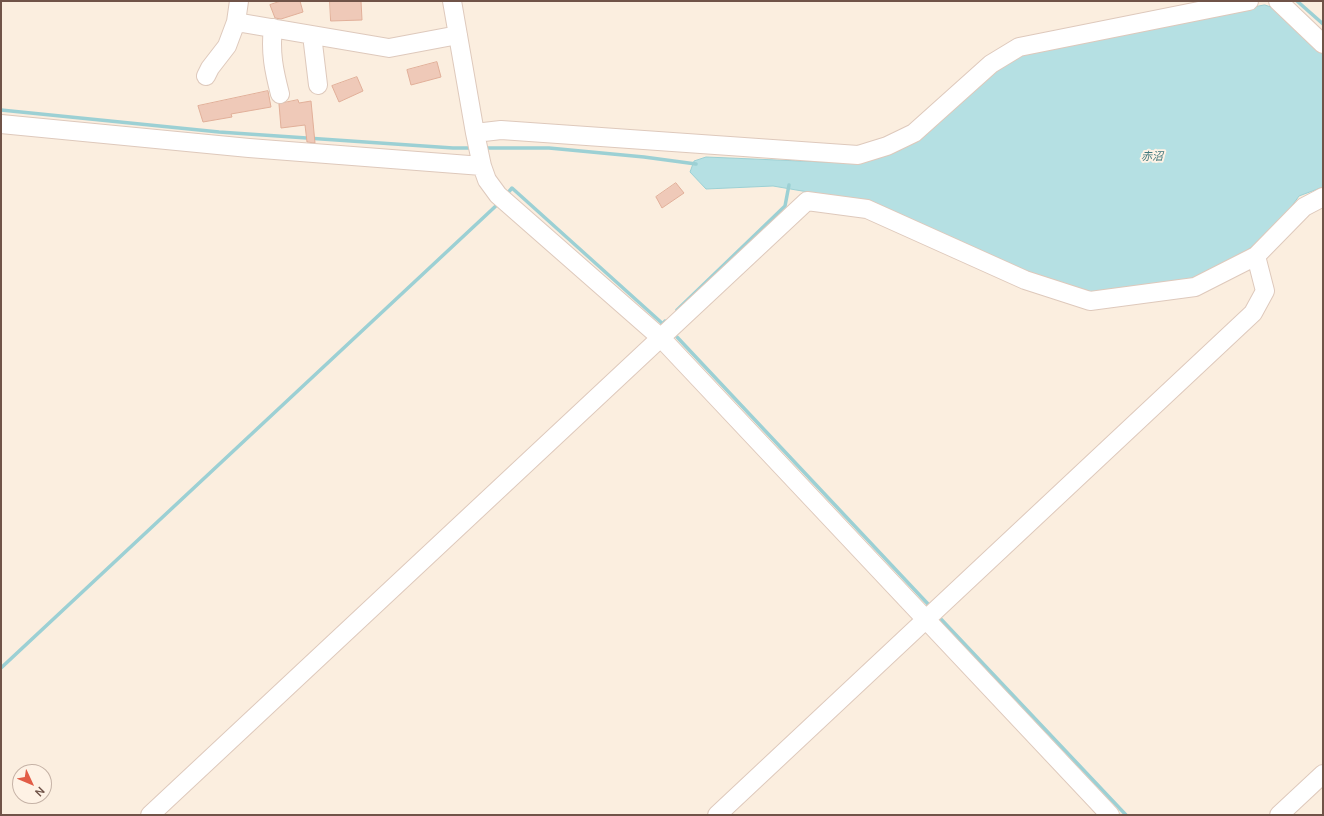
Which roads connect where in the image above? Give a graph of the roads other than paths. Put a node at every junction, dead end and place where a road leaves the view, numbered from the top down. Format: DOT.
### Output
graph roads {
  1 [pos="238,1"];
  2 [pos="452,1"];
  3 [pos="1249,1"];
  4 [pos="1278,1"];
  5 [pos="236,22"];
  6 [pos="273,28"];
  7 [pos="312,34"];
  8 [pos="458,35"];
  9 [pos="1323,44"];
  10 [pos="206,76"];
  11 [pos="318,85"];
  12 [pos="280,94"];
  13 [pos="1,124"];
  14 [pos="476,138"];
  15 [pos="482,163"];
  16 [pos="1323,197"];
  17 [pos="1256,256"];
  18 [pos="661,338"];
  19 [pos="926,619"];
  20 [pos="1323,774"];
  21 [pos="150,815"];
  22 [pos="717,815"];
  23 [pos="1110,815"];
  24 [pos="1279,815"];
  1 -- 5 [label="street"];
  2 -- 8 [label="street"];
  3 -- 14 [label="street"];
  4 -- 9 [label="street"];
  5 -- 6 [label="street"];
  5 -- 10 [label="street"];
  6 -- 7 [label="street"];
  6 -- 12 [label="street"];
  7 -- 8 [label="street"];
  7 -- 11 [label="street"];
  8 -- 14 [label="street"];
  13 -- 15 [label="street"];
  14 -- 15 [label="street"];
  15 -- 18 [label="street"];
  16 -- 17 [label="street"];
  17 -- 18 [label="street"];
  17 -- 19 [label="street"];
  18 -- 19 [label="street"];
  18 -- 21 [label="street"];
  19 -- 22 [label="street"];
  19 -- 23 [label="street"];
  20 -- 24 [label="street"];
}
